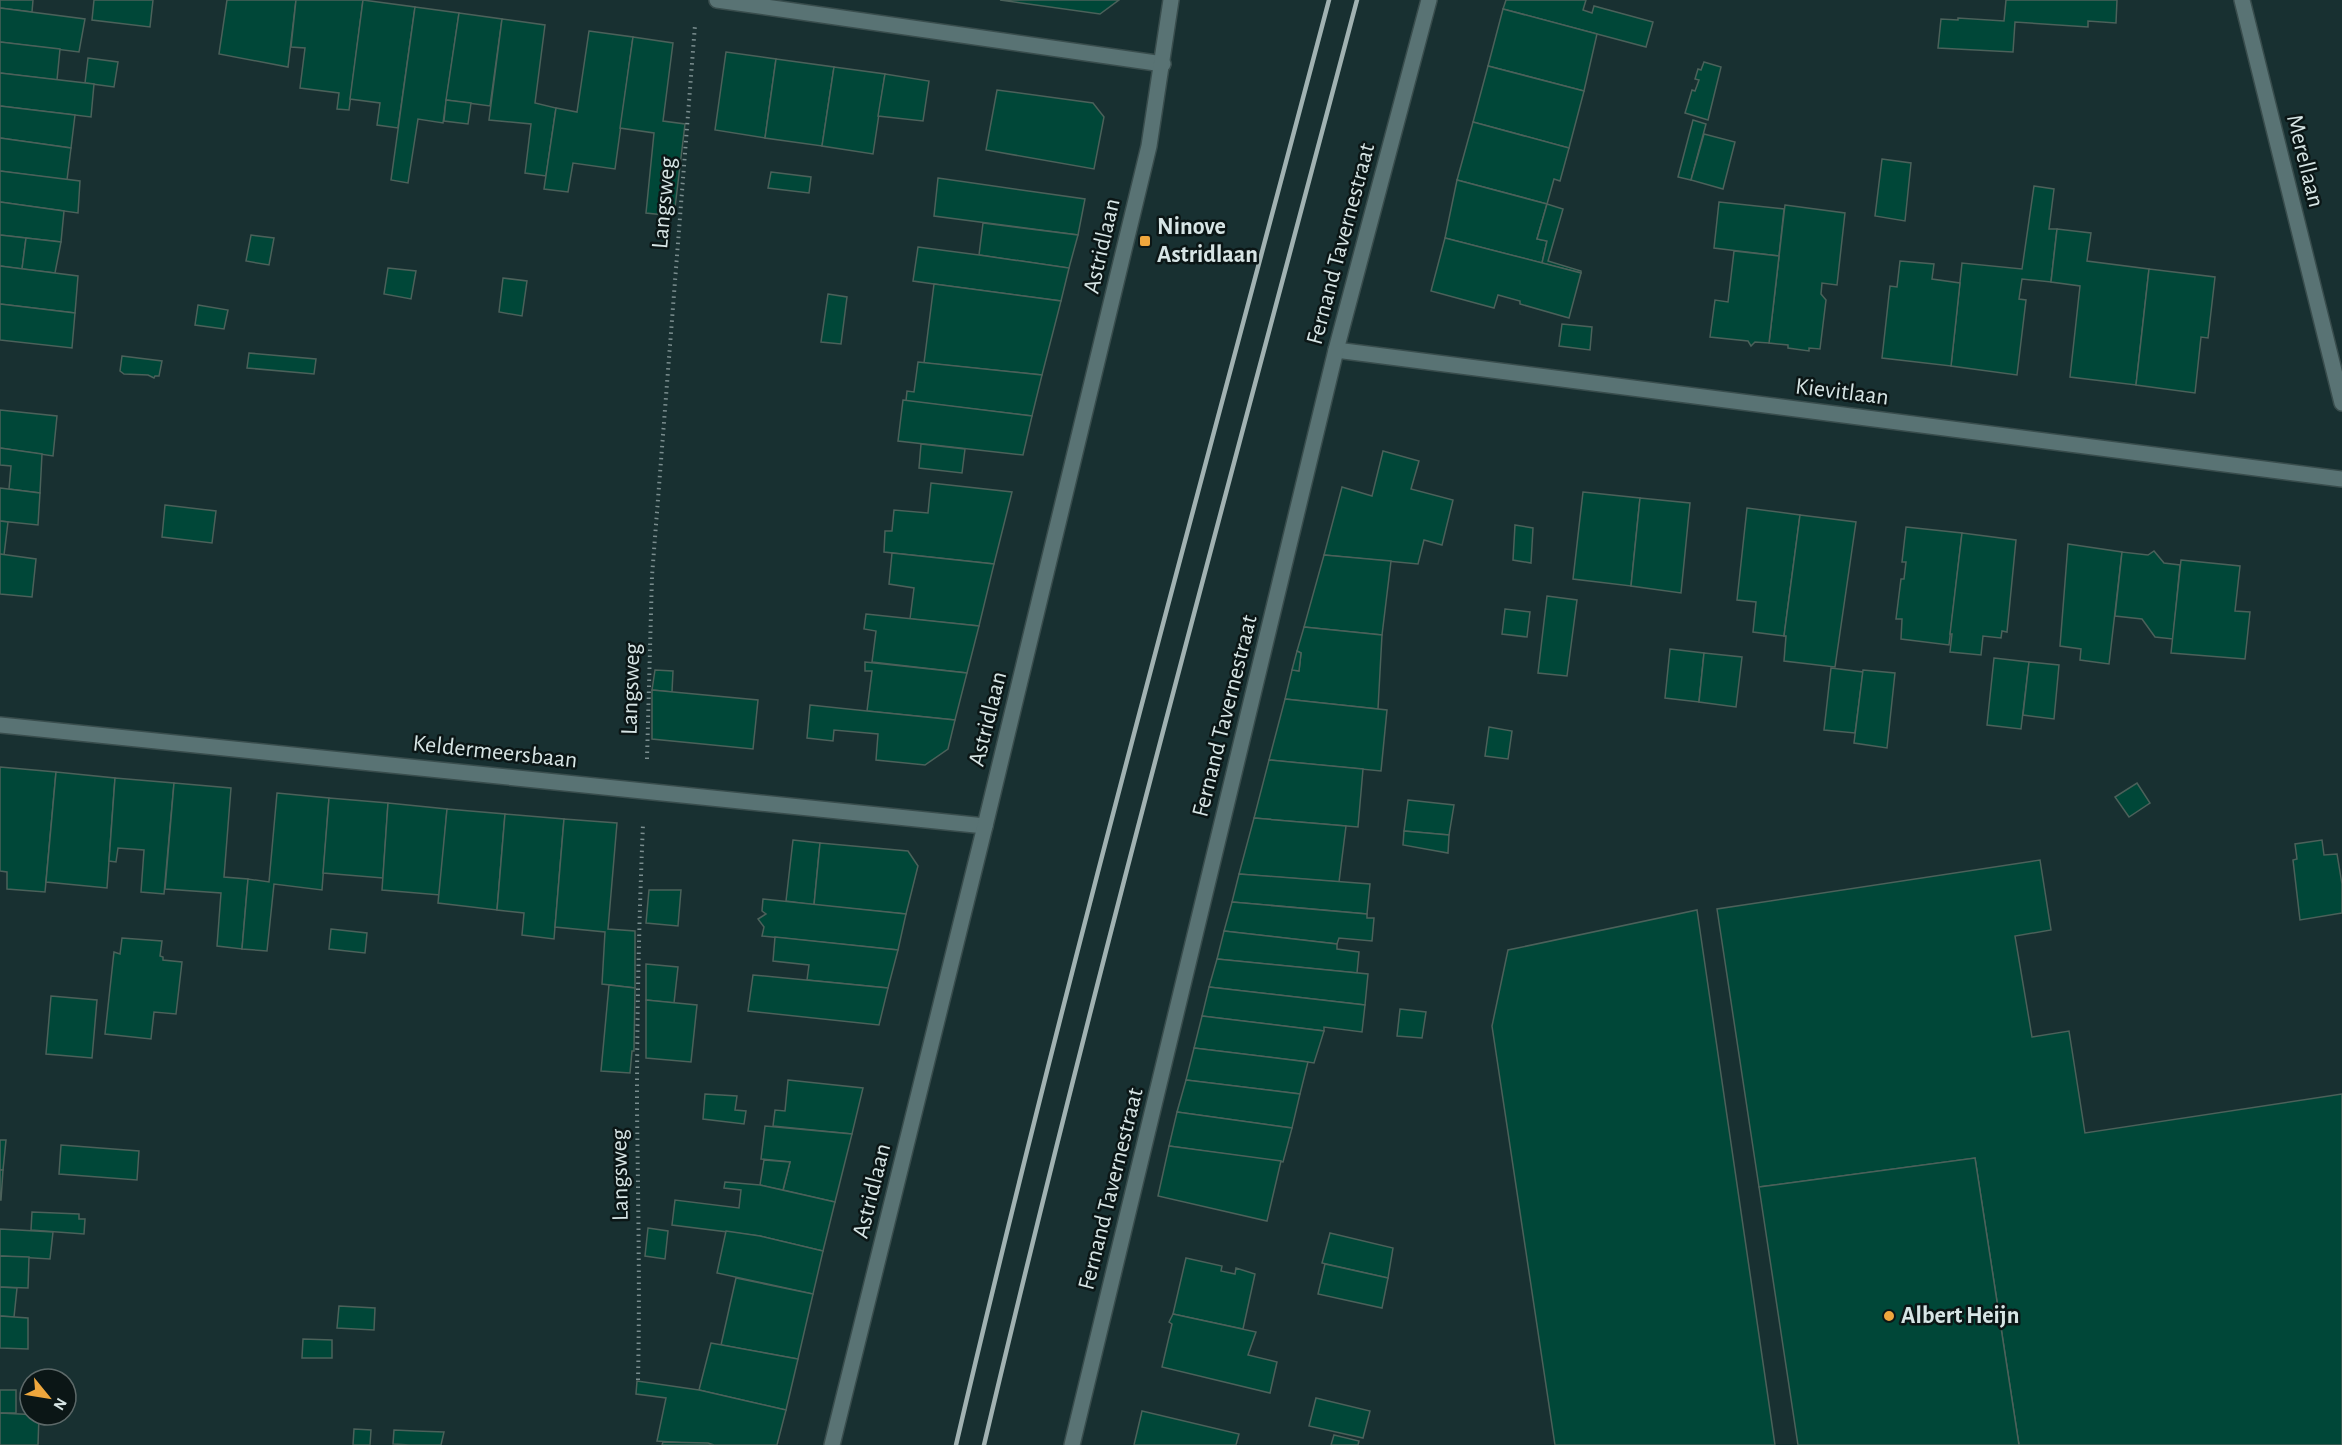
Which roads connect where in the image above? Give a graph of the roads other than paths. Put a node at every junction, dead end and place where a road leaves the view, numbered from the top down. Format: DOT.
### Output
graph roads {
  1 [pos="717,0"];
  2 [pos="1171,0"];
  3 [pos="1429,0"];
  4 [pos="2241,0"];
  5 [pos="1162,64"];
  6 [pos="1336,350"];
  7 [pos="2342,403"];
  8 [pos="2342,480"];
  9 [pos="0,724"];
  10 [pos="985,826"];
  11 [pos="832,1445"];
  12 [pos="1072,1445"];
  1 -- 5 [label="street"];
  2 -- 5 [label="street, Astridlaan"];
  3 -- 6 [label="street, Fernand Tavernestraat"];
  4 -- 7 [label="street, Merellaan"];
  5 -- 10 [label="street, Astridlaan"];
  6 -- 8 [label="street, Kievitlaan"];
  6 -- 12 [label="street, Fernand Tavernestraat"];
  9 -- 10 [label="street, Keldermeersbaan"];
  10 -- 11 [label="street, Astridlaan"];
}
